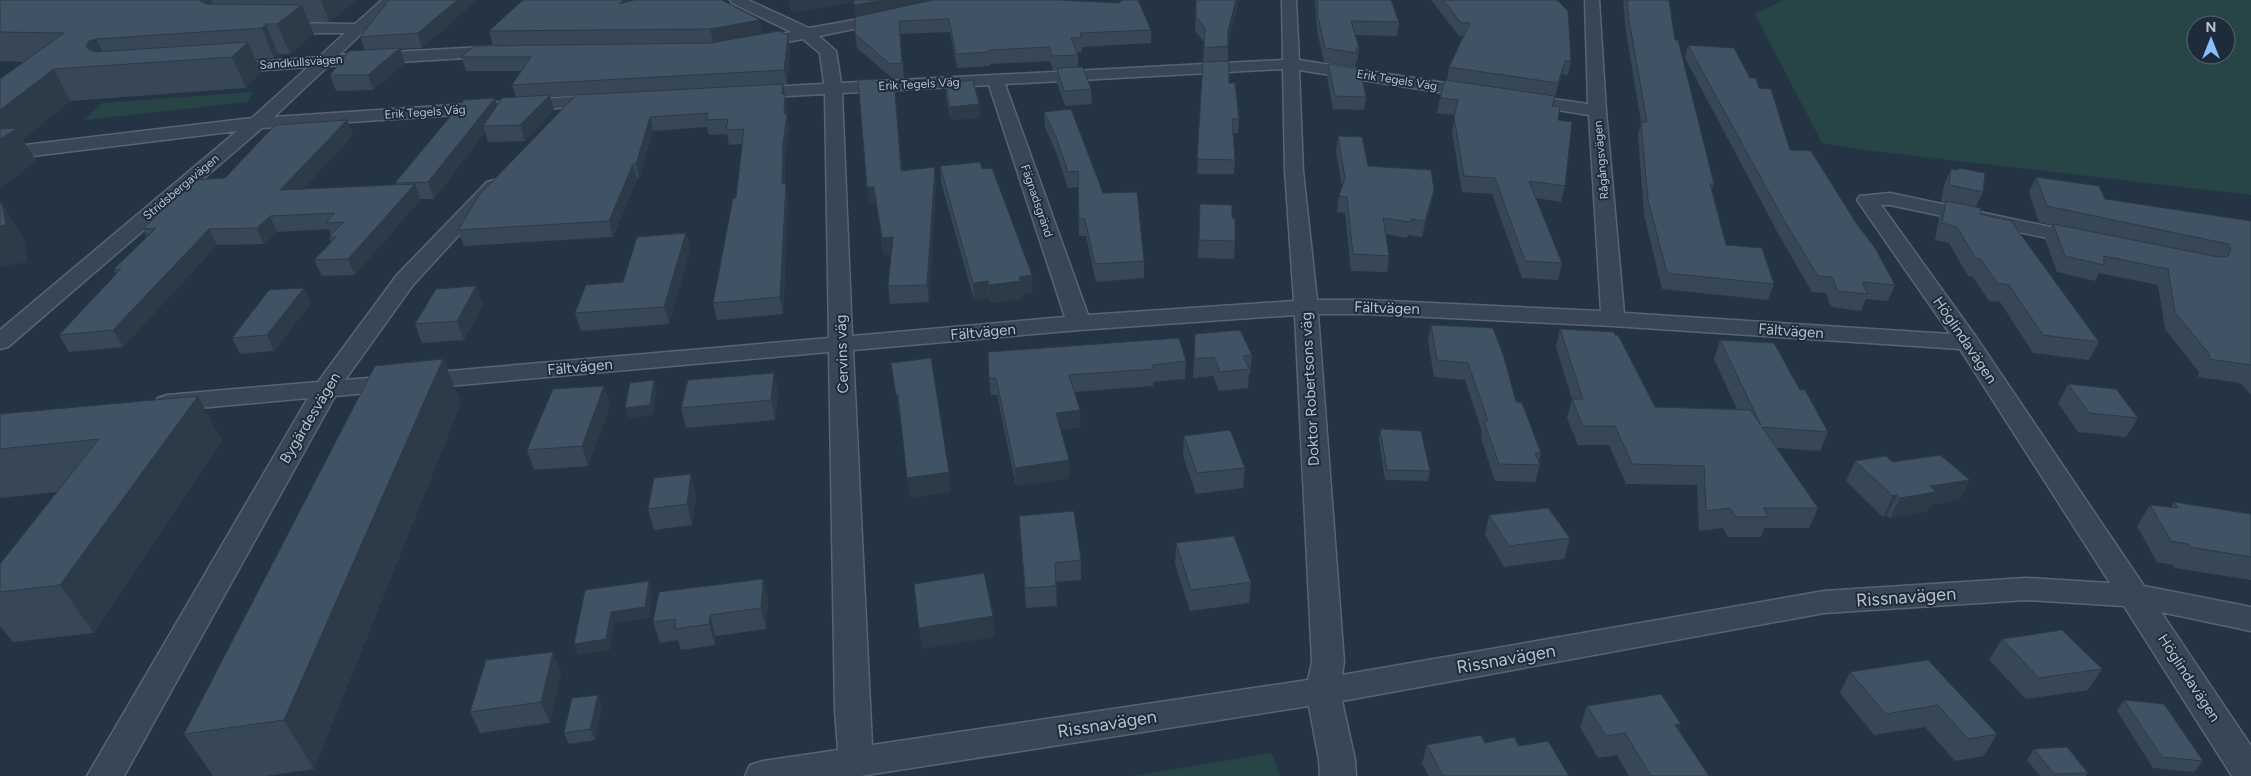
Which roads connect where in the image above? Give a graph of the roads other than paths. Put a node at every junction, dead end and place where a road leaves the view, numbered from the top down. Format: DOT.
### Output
graph roads {
  1 [pos="390,0"];
  2 [pos="737,0"];
  3 [pos="1289,0"];
  4 [pos="1592,0"];
  5 [pos="900,16"];
  6 [pos="260,28"];
  7 [pos="359,29"];
  8 [pos="806,33"];
  9 [pos="738,46"];
  10 [pos="518,51"];
  11 [pos="327,60"];
  12 [pos="1291,64"];
  13 [pos="209,69"];
  14 [pos="995,79"];
  15 [pos="833,89"];
  16 [pos="734,94"];
  17 [pos="614,100"];
  18 [pos="574,102"];
  19 [pos="1597,111"];
  20 [pos="257,123"];
  21 [pos="548,129"];
  22 [pos="0,154"];
  23 [pos="509,170"];
  24 [pos="2103,244"];
  25 [pos="1306,307"];
  26 [pos="1613,319"];
  27 [pos="1079,323"];
  28 [pos="0,342"];
  29 [pos="1968,342"];
  30 [pos="842,344"];
  31 [pos="326,388"];
  32 [pos="148,405"];
  33 [pos="2136,596"];
  34 [pos="2251,619"];
  35 [pos="1323,691"];
  36 [pos="856,761"];
  37 [pos="902,765"];
  38 [pos="818,771"];
  39 [pos="2251,775"];
  40 [pos="105,776"];
  41 [pos="763,776"];
  42 [pos="1338,776"];
  1 -- 7 [label="street, Stridsbergavägen"];
  2 -- 8 [label="street, Cervins väg"];
  3 -- 12 [label="street, Doktor Robertsons väg"];
  4 -- 19 [label="street, Rågångsvägen"];
  5 -- 8 [label="street"];
  6 -- 7 [label="street"];
  7 -- 11 [label="street, Stridsbergavägen"];
  8 -- 9 [label="street"];
  8 -- 15 [label="street, Cervins väg"];
  10 -- 11 [label="street, Sandkullsvägen"];
  11 -- 13 [label="street, Sandkullsvägen"];
  11 -- 20 [label="street, Stridsbergavägen"];
  12 -- 14 [label="street, Erik Tegels Väg"];
  12 -- 19 [label="street, Erik Tegels Väg"];
  12 -- 25 [label="street, Doktor Robertsons väg"];
  14 -- 15 [label="street, Erik Tegels Väg"];
  14 -- 27 [label="street, Fägnadsgränd"];
  15 -- 16 [label="street, Erik Tegels Väg"];
  15 -- 30 [label="street, Cervins väg"];
  17 -- 18 [label="street, Erik Tegels Väg"];
  18 -- 20 [label="street, Erik Tegels Väg"];
  18 -- 21 [label="street"];
  19 -- 26 [label="street, Rågångsvägen"];
  20 -- 22 [label="street, Erik Tegels Väg"];
  20 -- 28 [label="street, Stridsbergavägen"];
  23 -- 31 [label="street, Bygärdesvägen"];
  24 -- 29 [label="street, Höglindavägen"];
  25 -- 26 [label="street, Fältvägen"];
  25 -- 27 [label="street, Fältvägen"];
  25 -- 35 [label="street, Doktor Robertsons väg"];
  26 -- 29 [label="street, Fältvägen"];
  27 -- 30 [label="street, Fältvägen"];
  29 -- 33 [label="street, Höglindavägen"];
  30 -- 31 [label="street, Fältvägen"];
  30 -- 36 [label="street, Cervins väg"];
  31 -- 32 [label="street, Fältvägen"];
  31 -- 40 [label="street, Bygärdesvägen"];
  33 -- 34 [label="street, Rissnavägen"];
  33 -- 35 [label="street, Rissnavägen"];
  33 -- 39 [label="street, Höglindavägen"];
  35 -- 37 [label="street, Rissnavägen"];
  35 -- 42 [label="street, Doktor Robertsons väg"];
  36 -- 37 [label="street, Rissnavägen"];
  36 -- 38 [label="street, Rissnavägen"];
  38 -- 41 [label="street, Rissnavägen"];
}
